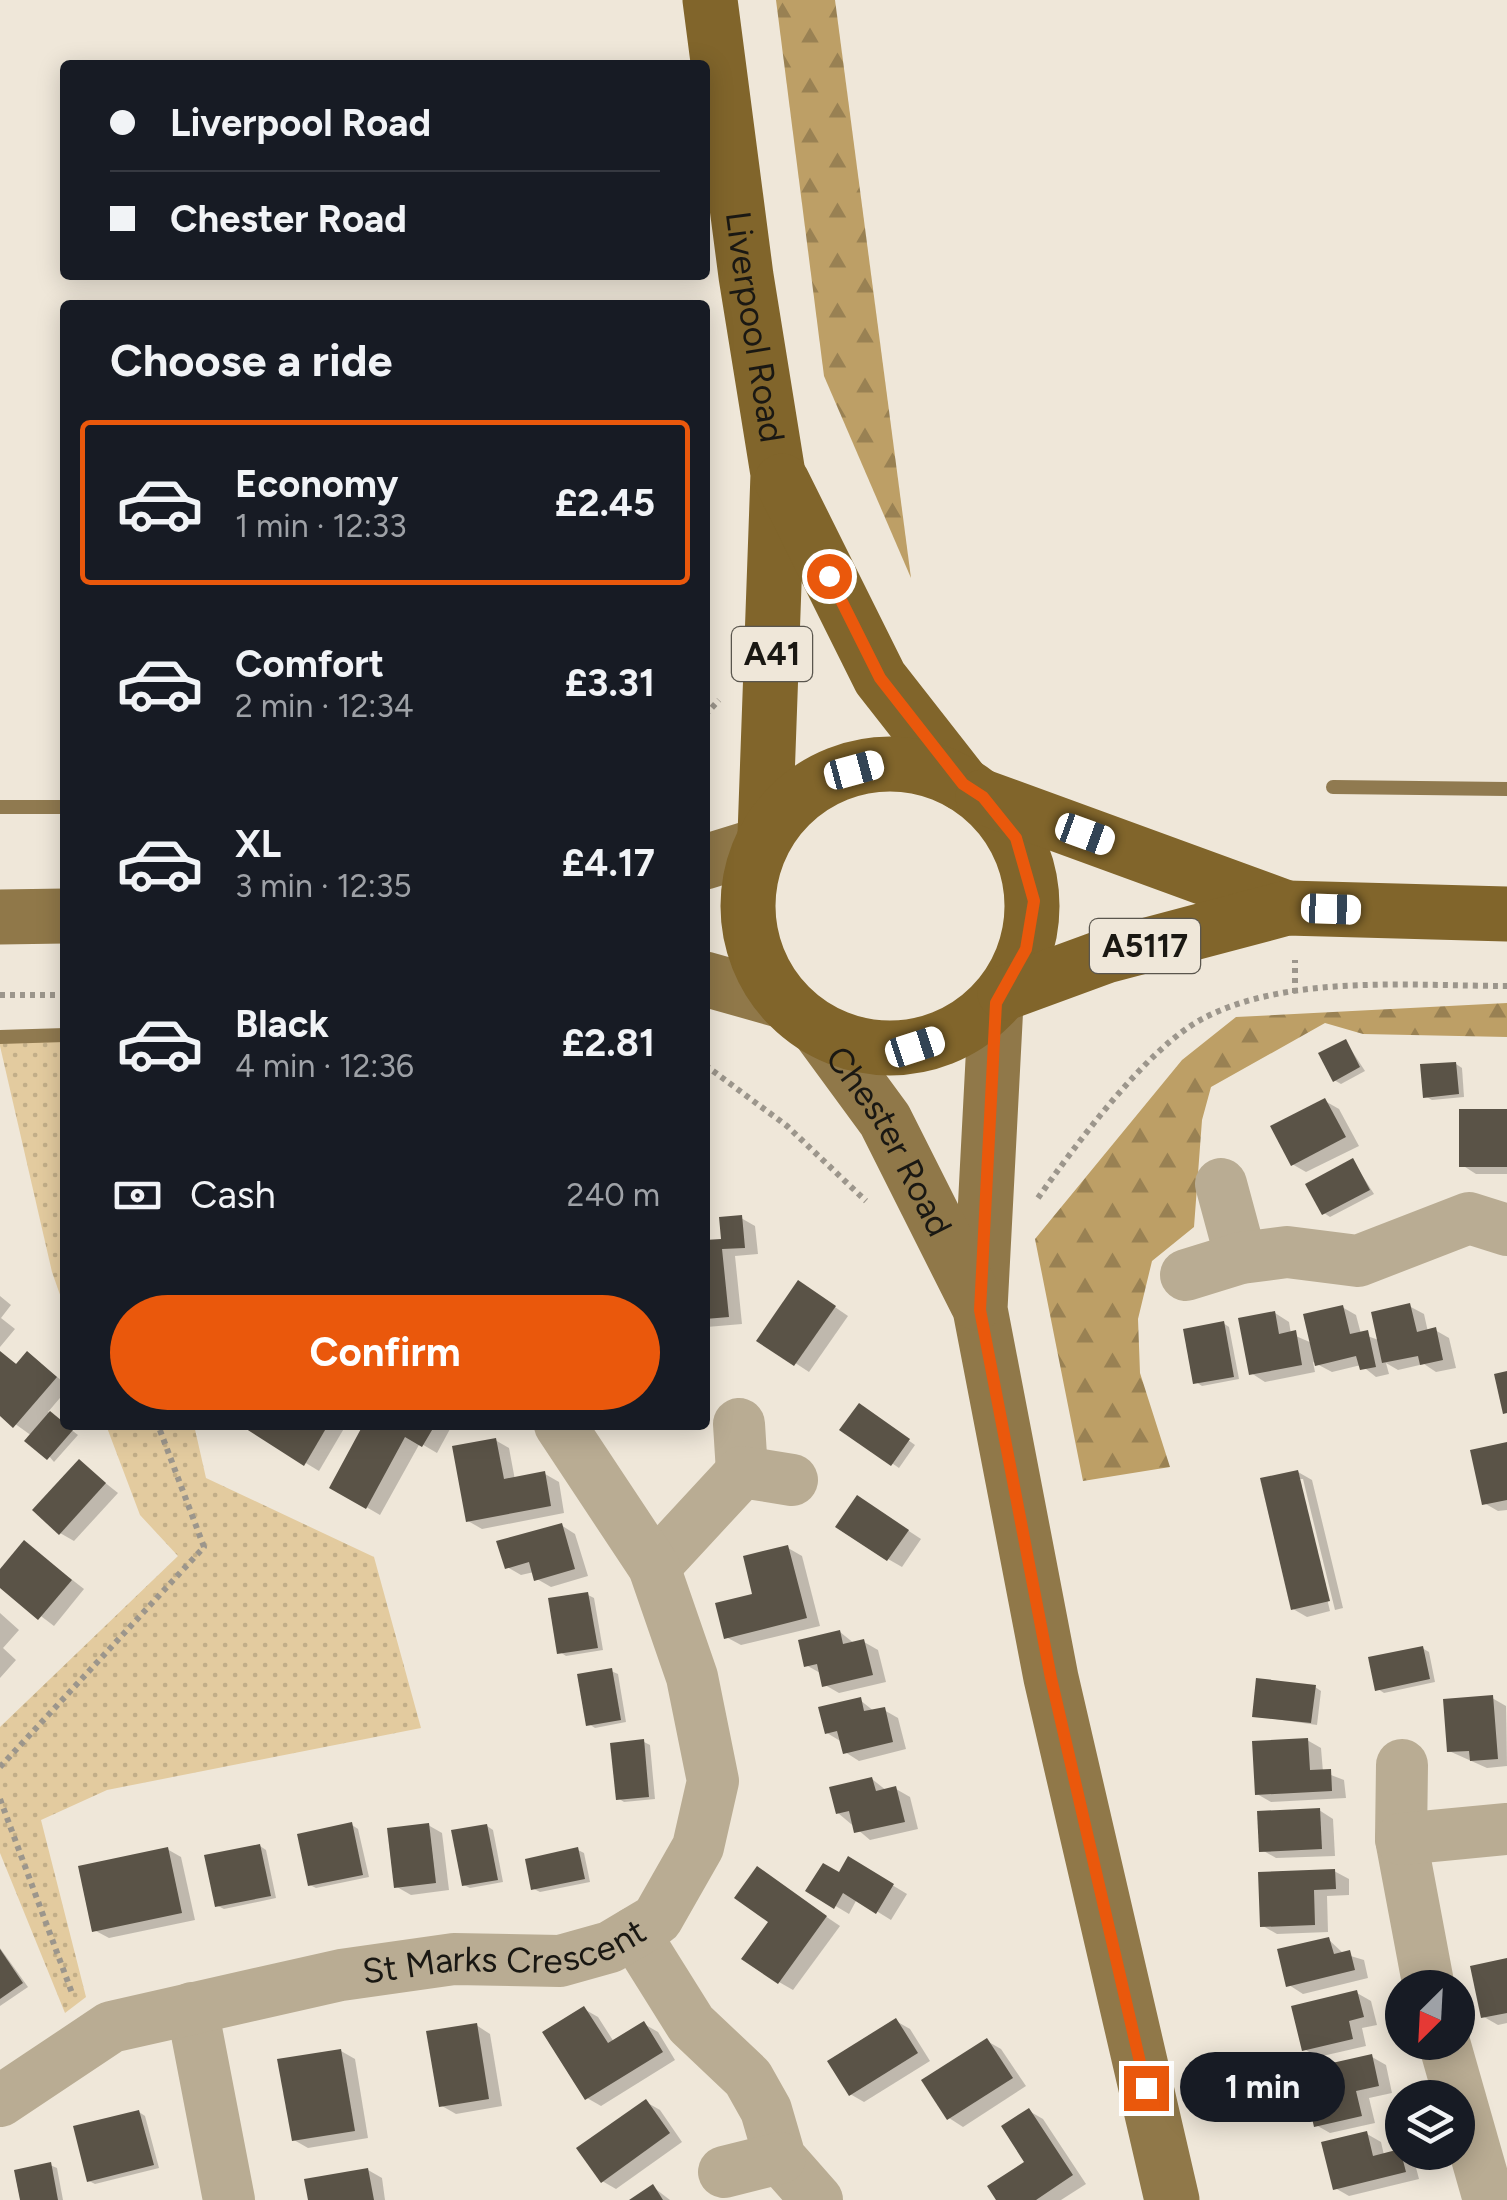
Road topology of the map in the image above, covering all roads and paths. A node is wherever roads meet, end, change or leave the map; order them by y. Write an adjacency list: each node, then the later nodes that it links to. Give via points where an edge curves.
1 (710, 0): 2 (highway, Liverpool Road / A41)
2 (778, 474): 3 (highway, Liverpool Road / A41, via 880,678); 4 (highway, Liverpool Road / A41)
3 (973, 790): 4 (highway, via 928,768 878,763 829,776 793,801); 6 (highway, A5117); 14 (highway, A41, via 1016,838 1034,901 1026,949)
4 (762, 840): 5 (main road); 15 (highway, A41, via 747,914 757,960)
5 (710, 860)
6 (1288, 908): 7 (highway, A5117); 14 (highway, A5117, via 1106,956)
7 (1507, 914)
8 (60, 916): 9 (main road)
9 (0, 917)
10 (710, 981): 15 (main road)
11 (1507, 986): 19 (path, via 1342,986 1249,1000 1201,1019 1135,1076 1023,1220)
12 (60, 995): 13 (path)
13 (0, 996)
14 (1000, 998): 15 (highway, A41, via 958,1032 915,1047 872,1048); 19 (main road, Chester Road / A41)
15 (801, 1015): 23 (main road, Chester Road / A41, via 886,1120)
16 (710, 1069): 18 (path, via 788,1126)
17 (1221, 1184): 21 (street)
18 (872, 1207)
19 (985, 1223): 23 (main road, Chester Road / A41)
20 (1507, 1230): 21 (street, via 1469,1218 1358,1261 1287,1252)
21 (1241, 1258): 22 (street)
22 (1186, 1275)
23 (980, 1310): 43 (main road, Chester Road / A41, via 1051,1678)
24 (160, 1430): 29 (path, via 204,1547)
25 (563, 1430): 27 (street, St Marks Crescent)
26 (758, 1459): 27 (street)
27 (654, 1567): 33 (street, St Marks Crescent, via 692,1677 712,1781 698,1846 657,1918)
28 (1402, 1766): 32 (street)
29 (0, 1767)
30 (0, 1799): 36 (path)
31 (1507, 1829): 32 (street)
32 (1400, 1839): 34 (street)
33 (634, 1932): 35 (street, St Marks Crescent, via 560,1961 454,1959 341,1975); 39 (street, via 692,2024 748,2078)
34 (1425, 1970)
35 (192, 2008): 36 (street, St Marks Crescent, via 111,2027); 41 (street)
36 (90, 2041): 38 (street, St Marks Crescent)
37 (1449, 2060): 44 (street)
38 (0, 2101)
39 (780, 2158): 40 (street); 42 (street)
40 (724, 2172)
41 (228, 2200)
42 (816, 2200)
43 (1172, 2200)
44 (1489, 2200)

